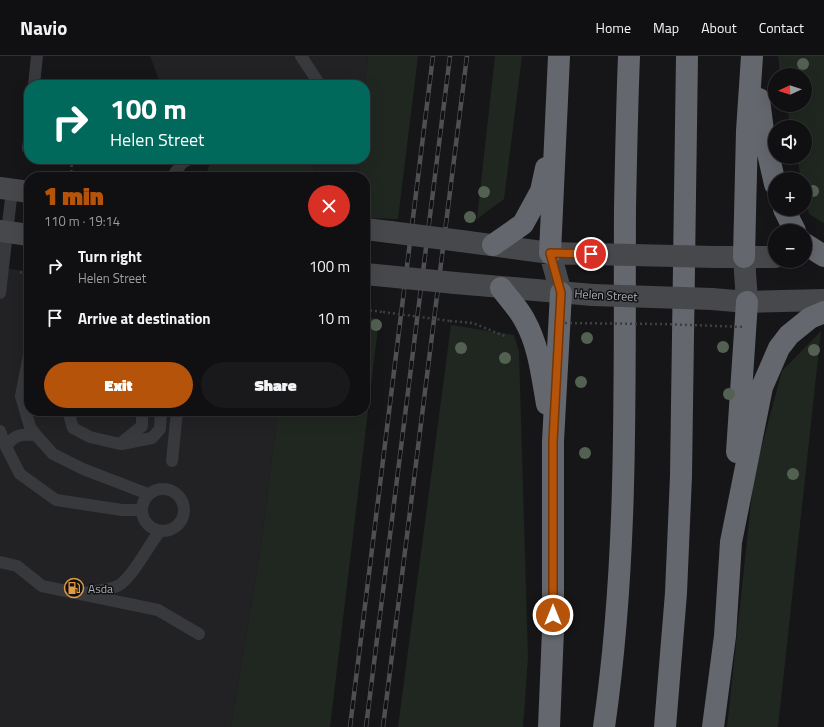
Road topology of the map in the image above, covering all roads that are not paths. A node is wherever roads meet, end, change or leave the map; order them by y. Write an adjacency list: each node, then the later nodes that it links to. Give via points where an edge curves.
1 (37, 56): 8 (lane)
2 (301, 56): 9 (lane)
3 (560, 56): 10 (highway)
4 (629, 56): 51 (highway, via 625,206 625,445 617,615)
5 (688, 56): 52 (highway, via 681,476 676,593)
6 (752, 56): 20 (highway, via 747,131)
7 (757, 56): 11 (highway, via 763,131)
8 (35, 80)
9 (317, 80)
10 (558, 110): 16 (highway, via 541,191 523,224); 18 (highway)
11 (772, 172)
12 (14, 190): 14 (lane)
13 (370, 230): 16 (street, bridge)
14 (4, 232): 15 (street); 25 (lane)
15 (24, 234)
16 (493, 245): 18 (street)
17 (812, 248): 19 (highway)
18 (550, 253): 20 (street, bridge); 26 (street)
19 (824, 256): 22 (street)
20 (744, 257): 21 (street); 28 (street)
21 (768, 257)
22 (812, 257)
23 (375, 275): 24 (street, Helen Street, bridge)
24 (501, 288): 26 (street, Helen Street); 39 (highway, via 524,319 539,358)
25 (0, 293)
26 (561, 293): 28 (street, Helen Street, bridge); 39 (highway)
27 (824, 300): 28 (street, Helen Street)
28 (747, 302): 46 (highway)
29 (824, 312): 46 (highway, via 810,318 789,335 778,348 769,367 762,386)
30 (24, 384): 31 (lane)
31 (24, 404)
32 (27, 416): 38 (lane, via 30,427)
33 (70, 416): 40 (lane, via 74,428 90,438)
34 (142, 416): 40 (lane, via 142,426)
35 (161, 416): 40 (lane, via 160,429 152,438)
36 (177, 416): 42 (lane)
37 (0, 431): 41 (lane)
38 (36, 435): 41 (lane, via 18,435 10,440); 43 (lane, via 53,454 83,470)
39 (553, 441): 50 (highway, via 553,630)
40 (120, 444)
41 (6, 447): 44 (lane, via 20,474 56,500 122,510)
42 (172, 462)
43 (148, 494): 44 (lane); 45 (lane, via 161,488 168,489 175,492 184,508 178,525)
44 (141, 510): 45 (lane, via 146,524)
45 (160, 531): 48 (lane, via 150,542 134,569 117,587)
46 (731, 542): 53 (highway, via 724,636)
47 (0, 562): 48 (lane, via 17,566 42,586)
48 (79, 594): 49 (lane, via 158,610)
49 (199, 634)
50 (549, 727)
51 (604, 727)
52 (665, 727)
53 (713, 727)

